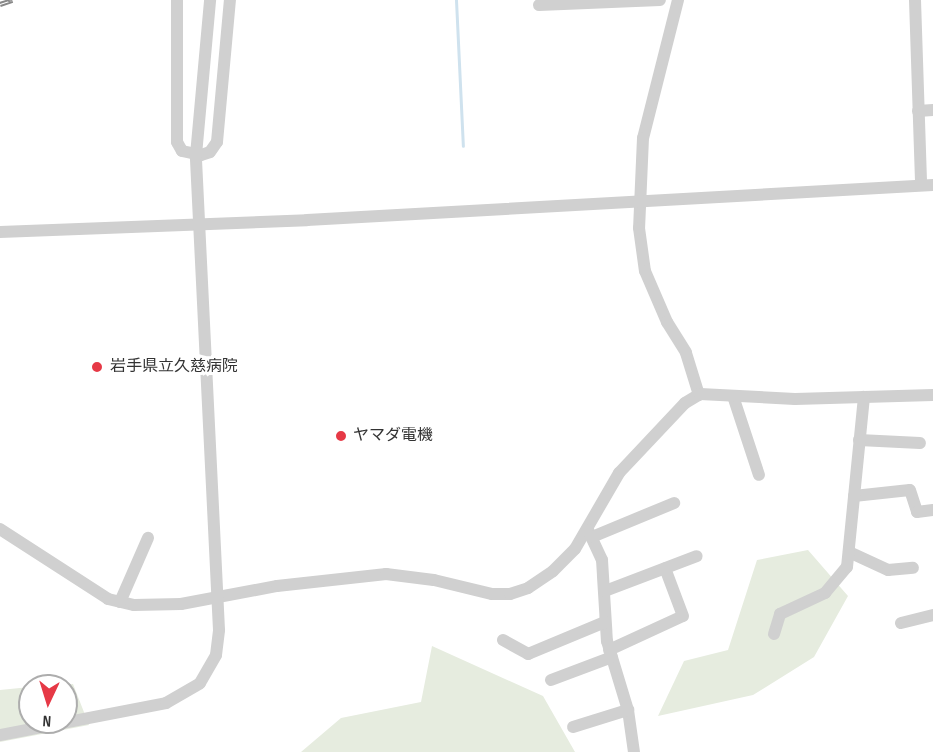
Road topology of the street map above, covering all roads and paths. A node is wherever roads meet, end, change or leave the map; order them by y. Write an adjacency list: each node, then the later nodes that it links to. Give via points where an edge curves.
1 (177, 0): 10 (street, via 177,142 182,151)
2 (210, 0): 10 (street)
3 (230, 0): 10 (street, via 217,142 210,152)
4 (660, 0): 7 (street)
5 (678, 0): 12 (street, via 643,138)
6 (915, 0): 9 (street)
7 (539, 5)
8 (933, 110): 9 (street)
9 (918, 111): 11 (street)
10 (196, 153): 13 (street)
11 (927, 185): 12 (street)
12 (641, 200): 13 (street); 15 (street, via 639,228 645,271 667,322 686,353)
13 (199, 225): 14 (street); 33 (street)
14 (0, 232)
15 (699, 395): 17 (street); 26 (street, via 685,403 619,473)
16 (933, 395): 18 (street)
17 (733, 396): 18 (street); 21 (street)
18 (864, 397): 19 (street)
19 (860, 440): 20 (street); 22 (street)
20 (920, 442)
21 (759, 475)
22 (854, 496): 24 (street, via 910,490 917,512); 28 (street)
23 (674, 502): 26 (street)
24 (933, 510)
25 (0, 529): 34 (street, via 80,583)
26 (590, 534): 32 (street, via 602,560); 33 (street, via 553,571 528,588 510,594 386,574)
27 (148, 538): 34 (street)
28 (849, 552): 31 (street, via 888,570); 38 (street, via 847,567 825,593 780,614)
29 (697, 556): 30 (street)
30 (665, 568): 32 (street); 40 (street, via 683,616)
31 (913, 568)
32 (605, 591): 36 (street)
33 (217, 597): 34 (street, via 162,606); 44 (street, via 216,655 210,671 182,696)
34 (120, 602)
35 (933, 615): 37 (street)
36 (605, 622): 39 (street, via 528,654); 40 (street)
37 (901, 623)
38 (774, 634)
39 (503, 640)
40 (611, 654): 41 (street); 42 (street)
41 (550, 680)
42 (628, 710): 43 (street); 45 (street)
43 (573, 727)
44 (0, 735)
45 (633, 752)

